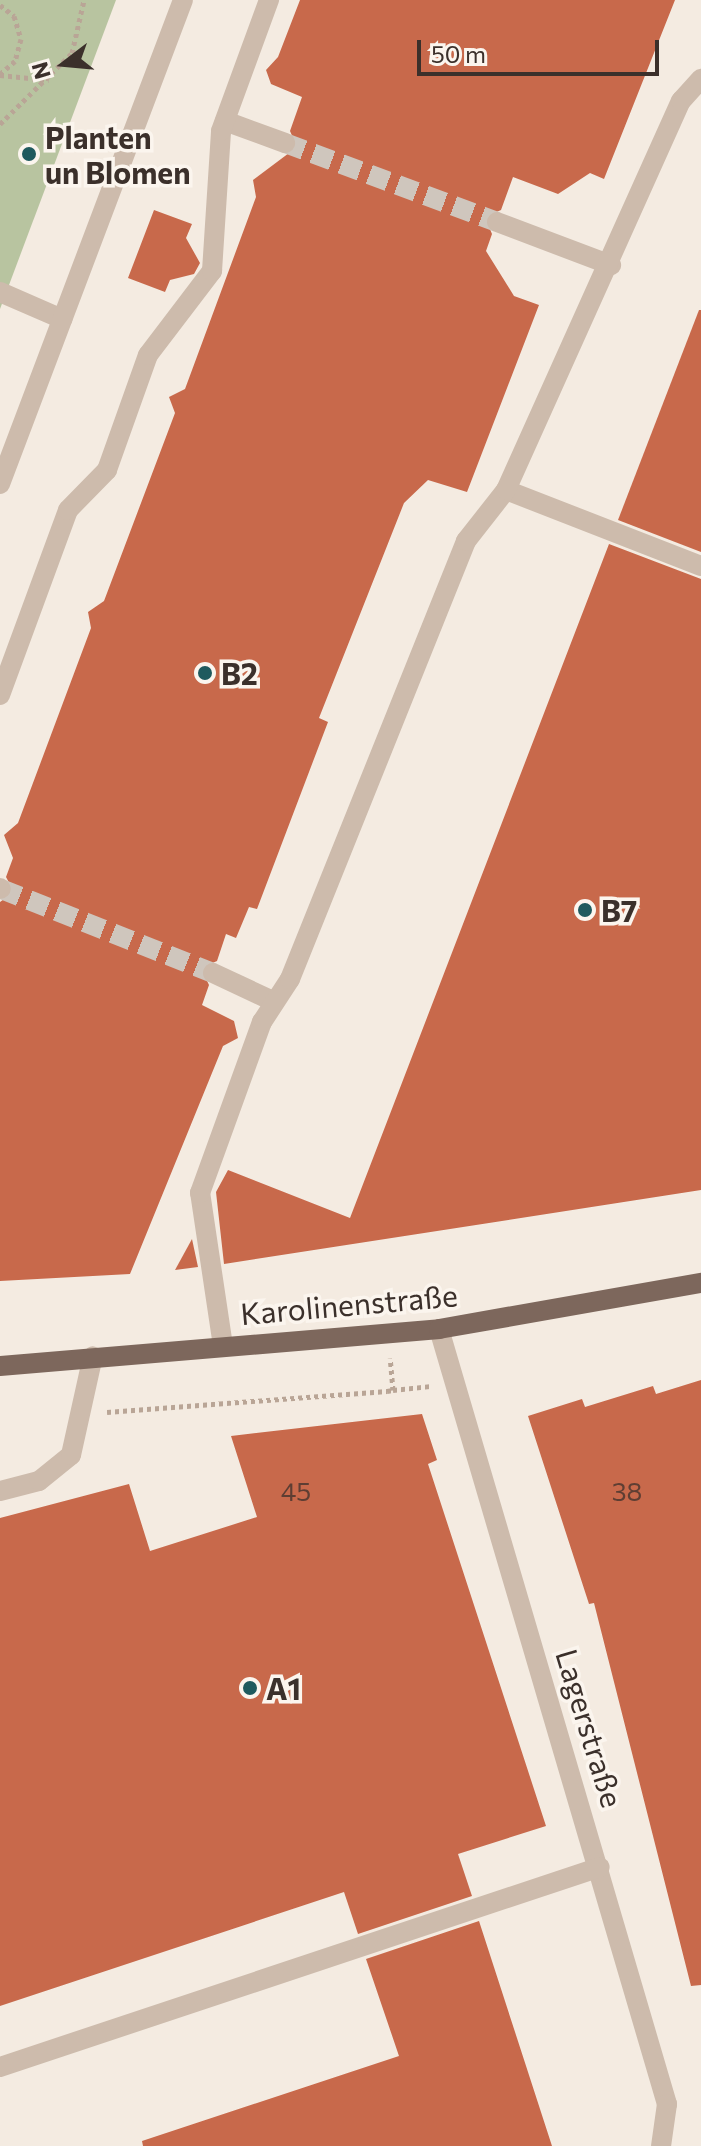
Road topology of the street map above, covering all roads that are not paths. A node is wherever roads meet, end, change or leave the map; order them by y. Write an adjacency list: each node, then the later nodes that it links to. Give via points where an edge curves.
1 (183, 0): 9 (street)
2 (269, 0): 4 (street)
3 (701, 79): 7 (street, via 681,101)
4 (225, 121): 5 (street); 13 (street, via 212,271 148,355 107,470 68,510)
5 (285, 143)
6 (497, 222): 7 (street)
7 (611, 265): 11 (street)
8 (0, 292): 9 (street)
9 (62, 319): 10 (street)
10 (0, 484)
11 (506, 490): 12 (street); 15 (street, via 466,541 290,979)
12 (701, 566)
13 (0, 695)
14 (213, 973): 15 (street)
15 (275, 1002): 18 (street, via 262,1022 200,1193)
16 (701, 1283): 17 (main road, Karolinenstraße)
17 (439, 1329): 18 (main road, Karolinenstraße); 22 (street, Lagerstraße)
18 (223, 1346): 19 (main road, Karolinenstraße)
19 (93, 1356): 20 (main road, Karolinenstraße); 21 (street, via 71,1455 39,1481)
20 (0, 1366)
21 (0, 1491)
22 (600, 1867): 23 (street); 24 (street, Lagerstraße, via 667,2104)
23 (0, 2067)
24 (661, 2146)

